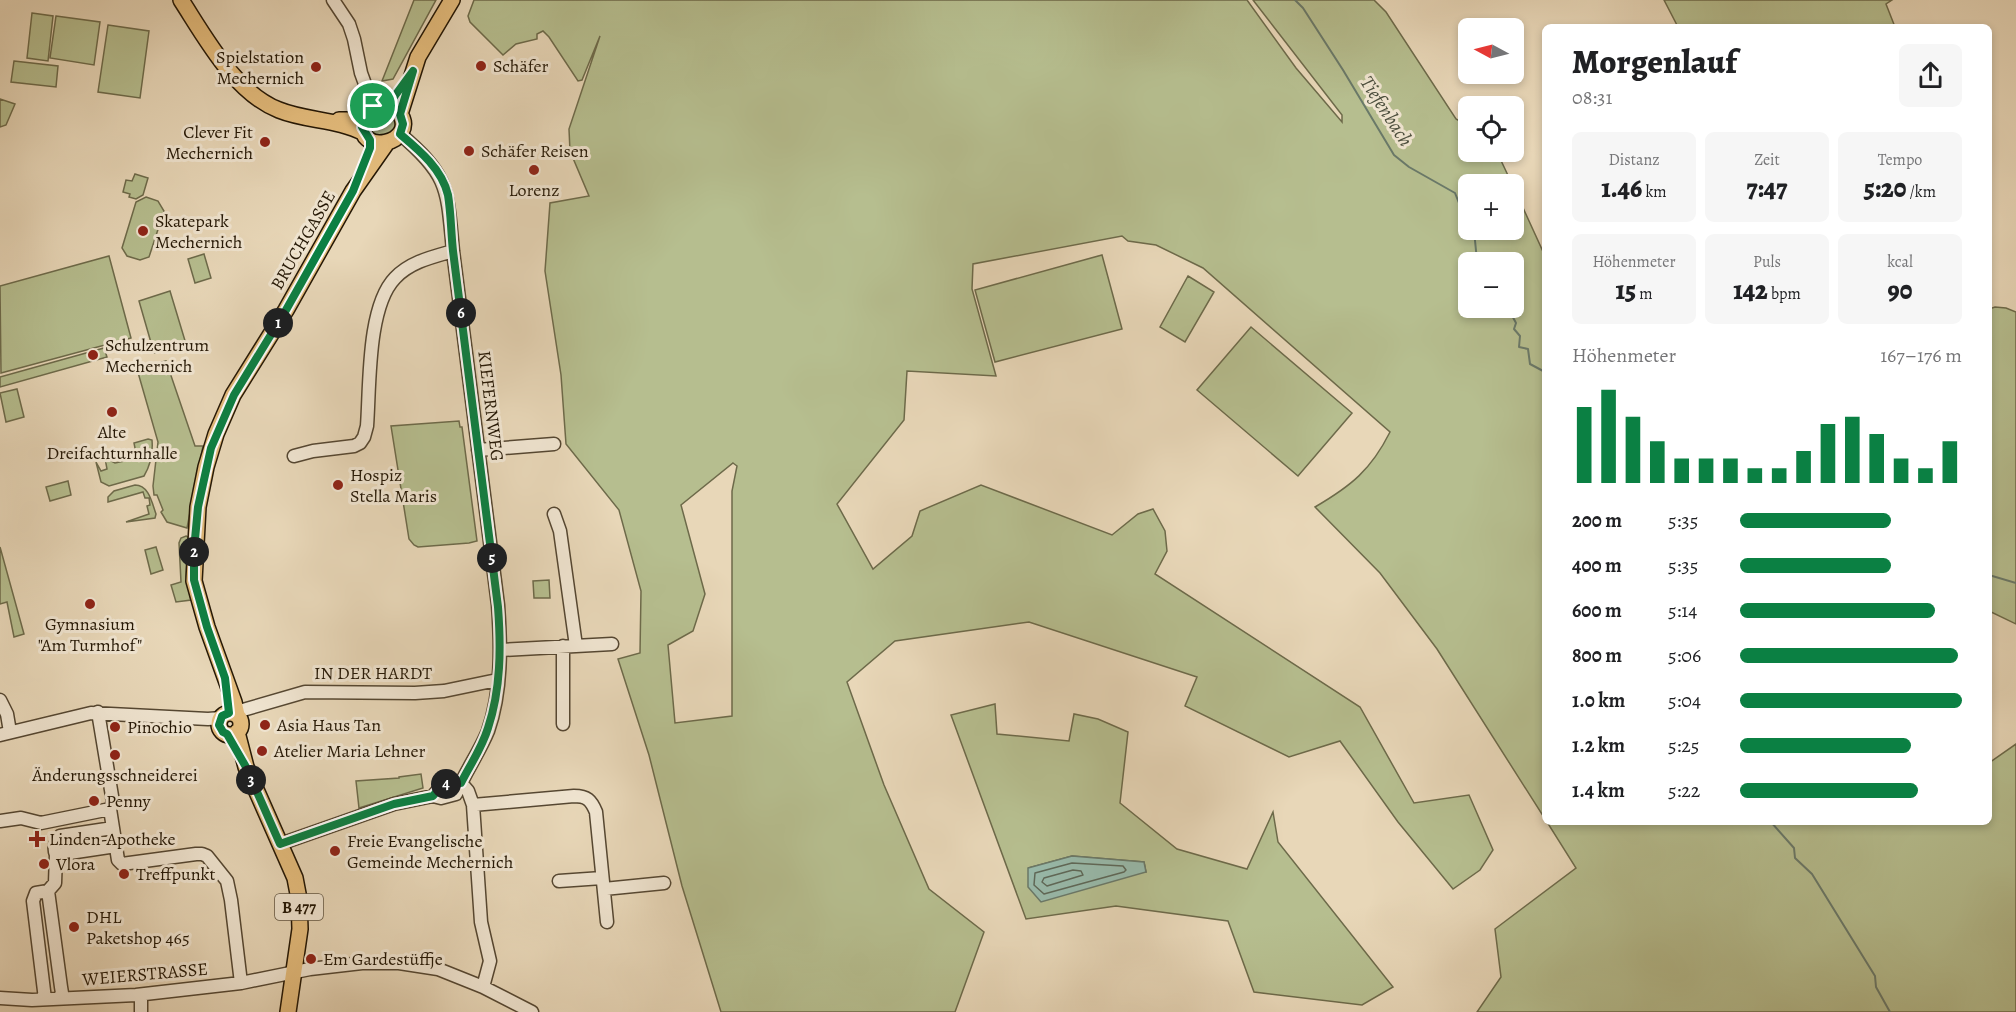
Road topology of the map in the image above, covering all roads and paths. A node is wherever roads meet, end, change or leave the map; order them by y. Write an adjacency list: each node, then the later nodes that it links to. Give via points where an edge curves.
1 (181, 0): 7 (main road, via 217,54 256,98 277,110)
2 (333, 0): 5 (street, via 349,24)
3 (452, 0): 4 (main road)
4 (413, 71): 5 (main road, via 397,94); 6 (main road)
5 (374, 108): 6 (main road, via 396,109); 7 (main road, via 350,120); 9 (main road, B 477, via 362,127)
6 (400, 114): 8 (main road)
7 (324, 121): 9 (main road, via 350,127)
8 (400, 134): 10 (main road, B 477); 12 (street, KIEFERNWEG, via 434,167 443,182 448,195)
9 (367, 137): 10 (main road); 11 (main road, BRUCHGASSE / B 477, via 369,152)
10 (386, 144): 11 (main road, BRUCHGASSE / B 477)
11 (353, 191): 24 (main road, BRUCHGASSE / B 477, via 234,395 206,467 198,507 194,580 234,702)
12 (453, 251): 14 (street, KIEFERNWEG); 15 (street, via 409,267 382,296 375,319 364,437 354,446)
13 (554, 444): 14 (street)
14 (478, 450): 20 (street, KIEFERNWEG)
15 (294, 456)
16 (554, 514): 19 (street, via 560,531)
17 (612, 644): 19 (street)
18 (563, 646): 19 (street); 20 (street); 25 (street)
19 (576, 646)
20 (501, 650): 21 (street, KIEFERNWEG)
21 (498, 680): 24 (street, IN DER HARDT, via 415,693 305,692); 27 (street, via 488,730)
22 (0, 700): 26 (street, via 7,714)
23 (98, 712): 24 (street, IN DER HARDT, via 208,719); 26 (street, IN DER HARDT); 29 (street, via 113,802)
24 (231, 715): 32 (main road, B 477, via 241,722 232,733)
25 (563, 724)
26 (5, 734)
27 (461, 783): 28 (street); 32 (street, via 456,794 394,804)
28 (473, 805): 37 (street, via 587,798 596,812); 42 (street, via 479,905 490,961)
29 (110, 809): 30 (street, via 41,823 21,818); 31 (street)
30 (0, 821)
31 (113, 828): 33 (street); 34 (street, via 60,836 54,845)
32 (280, 844): 40 (main road, B 477, via 299,898 300,929)
33 (116, 846): 34 (street); 41 (street, via 122,864 196,854 207,856 227,881)
34 (56, 855): 38 (street, via 55,883)
35 (559, 881): 37 (street)
36 (664, 882): 37 (street)
37 (603, 883): 39 (street)
38 (48, 891): 45 (street, via 62,993); 46 (street, via 36,893 33,901)
39 (608, 922)
40 (293, 974): 41 (street, WEIERSTRASSE); 42 (street, WEIERSTRASSE, via 362,963 399,963 438,969); 49 (main road, B 477)
41 (241, 983): 43 (street, WEIERSTRASSE)
42 (483, 987): 47 (street, WEIERSTRASSE)
43 (141, 995): 45 (street, WEIERSTRASSE); 48 (street)
44 (0, 998): 46 (street, WEIERSTRASSE)
45 (59, 998): 46 (street, WEIERSTRASSE)
46 (45, 999)
47 (509, 1007): 50 (street, WEIERSTRASSE)
48 (141, 1012)
49 (288, 1012)
50 (532, 1012)

